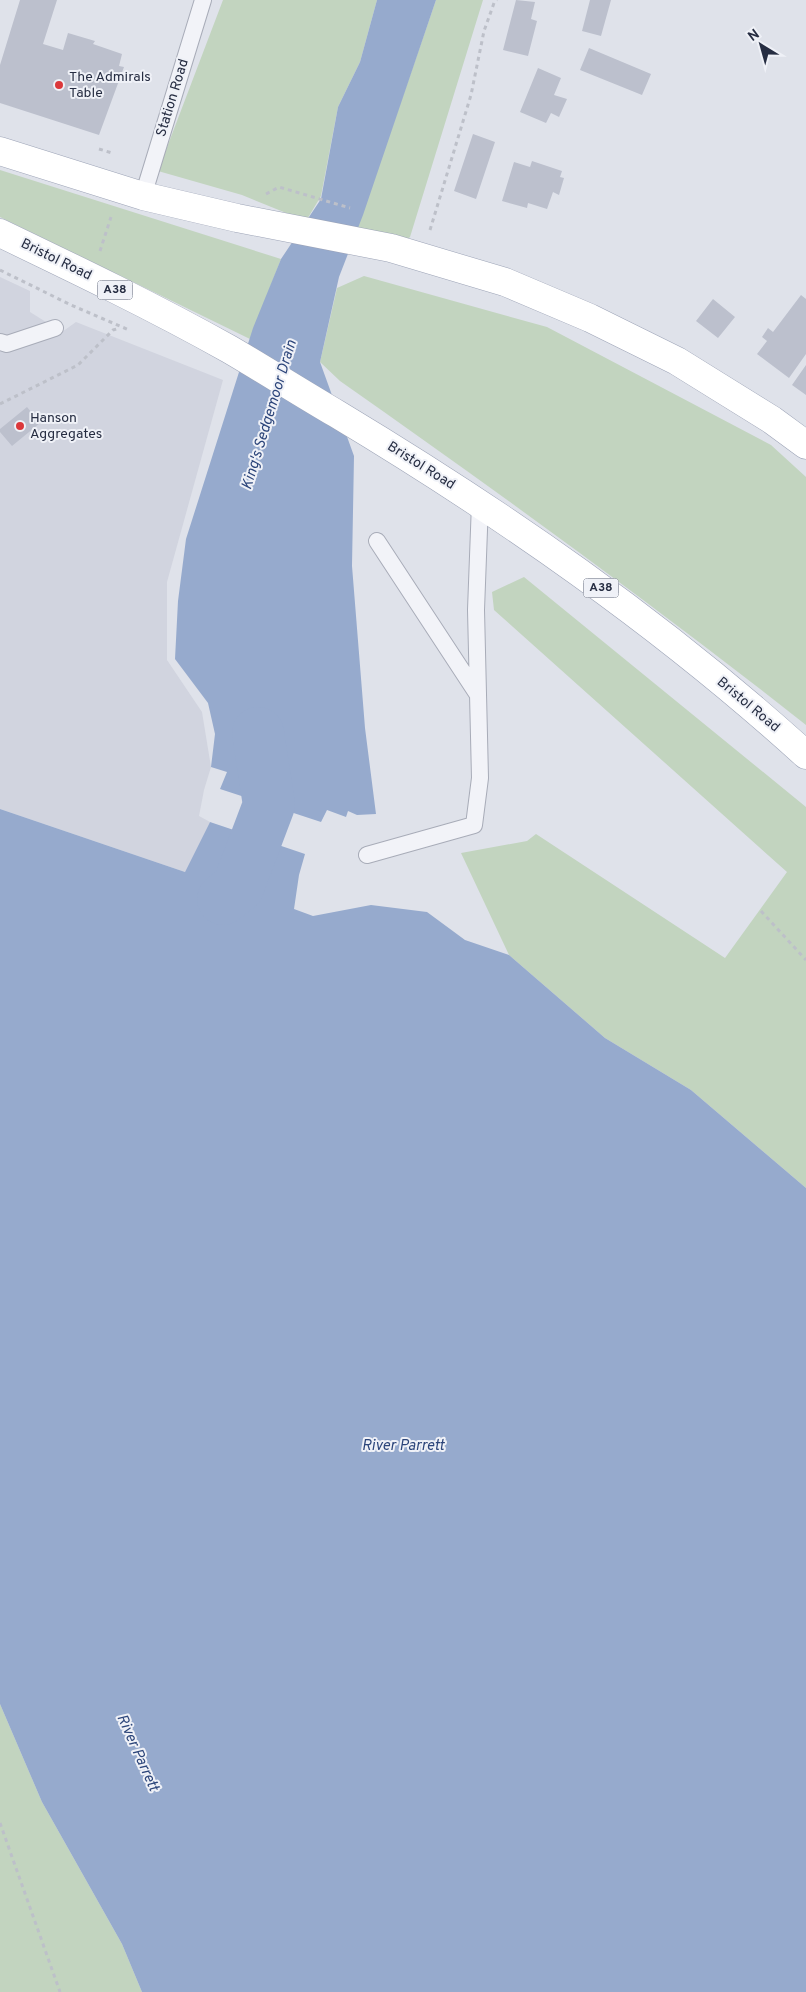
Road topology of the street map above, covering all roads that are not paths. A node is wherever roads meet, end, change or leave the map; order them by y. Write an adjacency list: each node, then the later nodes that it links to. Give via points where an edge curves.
1 (203, 0): 3 (lane, Station Road)
2 (0, 151): 3 (main road)
3 (143, 196): 7 (main road, via 401,251 505,282 590,318 677,361)
4 (0, 233): 8 (main road, Bristol Road / A38, via 229,349)
5 (55, 328): 6 (lane, via 7,344)
6 (0, 342)
7 (806, 445)
8 (480, 503): 10 (lane, via 476,610); 11 (main road, Bristol Road / A38, via 645,620)
9 (377, 541): 10 (lane)
10 (478, 695): 12 (lane, via 480,778 474,825)
11 (806, 755)
12 (366, 855)

